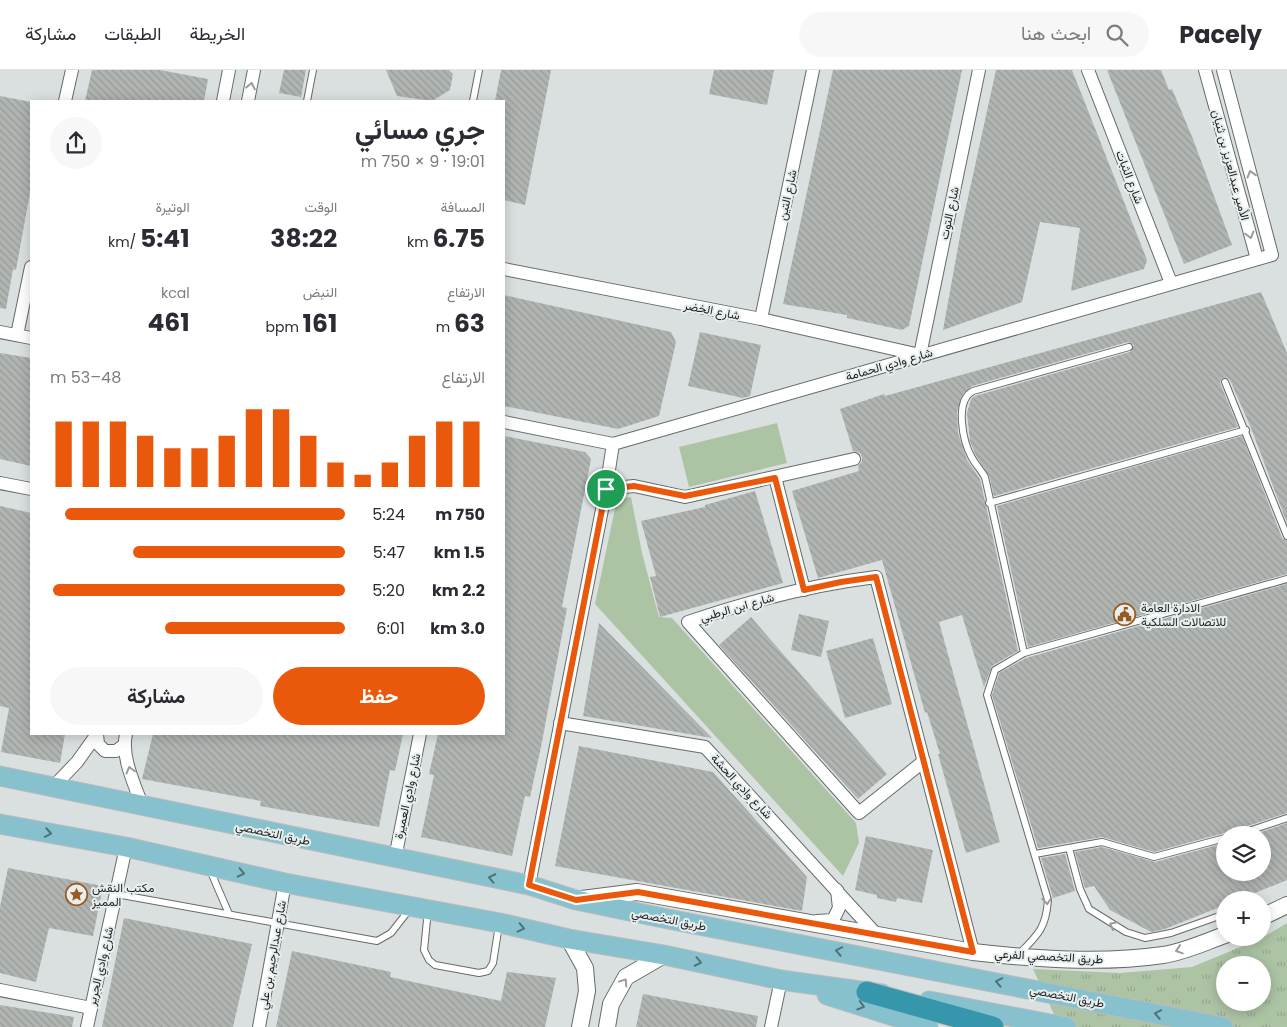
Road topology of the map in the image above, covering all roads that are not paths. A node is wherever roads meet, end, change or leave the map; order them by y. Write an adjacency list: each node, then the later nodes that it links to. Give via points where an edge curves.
1 (72, 70): 11 (street)
2 (229, 70): 12 (street)
3 (254, 70): 13 (street, one-way to 3)
4 (313, 70): 14 (lane)
5 (480, 70): 15 (lane)
6 (813, 70): 21 (street, شارع التين)
7 (979, 70): 26 (street, شارع التوت)
8 (1088, 70): 20 (street, شارع الثبات)
9 (1205, 70): 17 (street, الأمير عبدالعزيز بن ثنيان, one-way to 17)
10 (1223, 70): 16 (street, الأمير عبدالعزيز بن ثنيان, one-way to 10)
11 (65, 100)
12 (223, 100)
13 (248, 100)
14 (307, 100)
15 (473, 100)
16 (1272, 255): 17 (street, شارع وادي الحمامة)
17 (1257, 259): 20 (street, شارع وادي الحمامة)
18 (505, 269): 21 (street, شارع الخضر)
19 (30, 272): 23 (street)
20 (1172, 283): 26 (street, شارع وادي الحمامة)
21 (761, 319): 26 (street, شارع الخضر)
22 (0, 332): 23 (street)
23 (17, 335): 24 (street)
24 (30, 338)
25 (1129, 347): 36 (lane, via 967,394 962,403 961,419 972,458 985,477)
26 (920, 355): 30 (street, شارع وادي الحمامة)
27 (1225, 382): 29 (lane)
28 (505, 422): 30 (street, شارع وادي الحمامة)
29 (1246, 430): 36 (lane); 37 (lane)
30 (613, 444): 35 (street)
31 (854, 459): 32 (street)
32 (775, 478): 35 (street, via 685,496 634,486); 39 (street)
33 (0, 483): 34 (street)
34 (30, 489)
35 (606, 489): 41 (street)
36 (989, 503): 40 (lane)
37 (1287, 536)
38 (1287, 579): 40 (lane)
39 (804, 590): 46 (street, شارع ابن الرطبي, via 876,577); 46 (street, شارع ابن الرطبي, via 745,602 688,622 858,813)
40 (1024, 653): 56 (lane, via 994,670 987,695)
41 (560, 723): 60 (street); 61 (street, شارع وادي الحشة, via 705,747)
42 (96, 735): 48 (street)
43 (97, 735): 45 (street, via 98,744 104,751 116,751)
44 (420, 735): 57 (street, شارع وادي العميرة)
45 (125, 739): 49 (street, one-way to 45, via 131,775)
46 (924, 761): 76 (street, شارع ابن الرطبي)
47 (0, 776): 48 (main road, طريق التخصصي)
48 (55, 786): 49 (main road, طريق التخصصي)
49 (142, 805): 57 (main road, طريق التخصصي)
50 (1287, 818): 52 (lane)
51 (0, 824): 54 (main road, one-way to 54)
52 (1263, 826)
53 (1216, 840): 55 (lane, via 1154,857 1102,842)
54 (126, 847): 58 (main road); 62 (street, شارع وادي الجرير)
55 (1069, 848): 56 (lane); 69 (lane, one-way to 55, via 1171,933 1144,938 1126,932 1089,909)
56 (1035, 854): 78 (lane, one-way to 78, via 1048,900 1047,918 1042,931)
57 (394, 858): 60 (main road, طريق التخصصي, one-way to 57)
58 (208, 865): 59 (main road, one-way to 59); 68 (lane)
59 (284, 883): 66 (main road); 72 (street, شارع عبدالرحيم بن علي)
60 (529, 885): 63 (main road, طريق التخصصي)
61 (838, 890): 70 (street, via 839,908 833,920); 73 (street, شارع وادي الحشة)
62 (116, 894): 68 (lane); 82 (street, شارع وادي الجرير)
63 (576, 900): 70 (main road, طريق التخصصي الفرعي, via 638,892); 91 (main road, طريق التخصصي, one-way to 63)
64 (1287, 904): 65 (lane); 67 (main road)
65 (1271, 907)
66 (420, 908): 71 (main road); 71 (lane, via 424,950 436,965 479,973 488,971 493,963); 72 (lane, via 377,942)
67 (1271, 912)
68 (229, 914): 72 (lane)
69 (1216, 917)
70 (810, 922): 73 (main road, طريق التخصصي الفرعي)
71 (500, 923): 75 (main road, one-way to 75)
72 (277, 924): 84 (street, شارع عبدالرحيم بن علي)
73 (877, 935): 76 (main road, طريق التخصصي الفرعي)
74 (1216, 938): 78 (main road, طريق التخصصي الفرعي, one-way to 78, via 1165,955 1108,959)
75 (569, 939): 77 (main road); 85 (main road, via 584,968 587,991)
76 (973, 952): 78 (main road, طريق التخصصي الفرعي)
77 (664, 955): 79 (main road, one-way to 79); 86 (main road, one-way to 77, via 611,1004 626,977)
78 (1017, 957)
79 (781, 980): 81 (main road); 87 (street); 88 (main road, one-way to 88)
80 (0, 990): 82 (street)
81 (867, 992): 89 (highway); 90 (main road, via 939,1002)
82 (91, 1008): 83 (street, شارع وادي الجرير)
83 (87, 1027)
84 (259, 1027)
85 (580, 1027)
86 (607, 1027)
87 (770, 1027)
88 (928, 1027)
89 (993, 1027)
90 (1066, 1027)
91 (1223, 1027)

